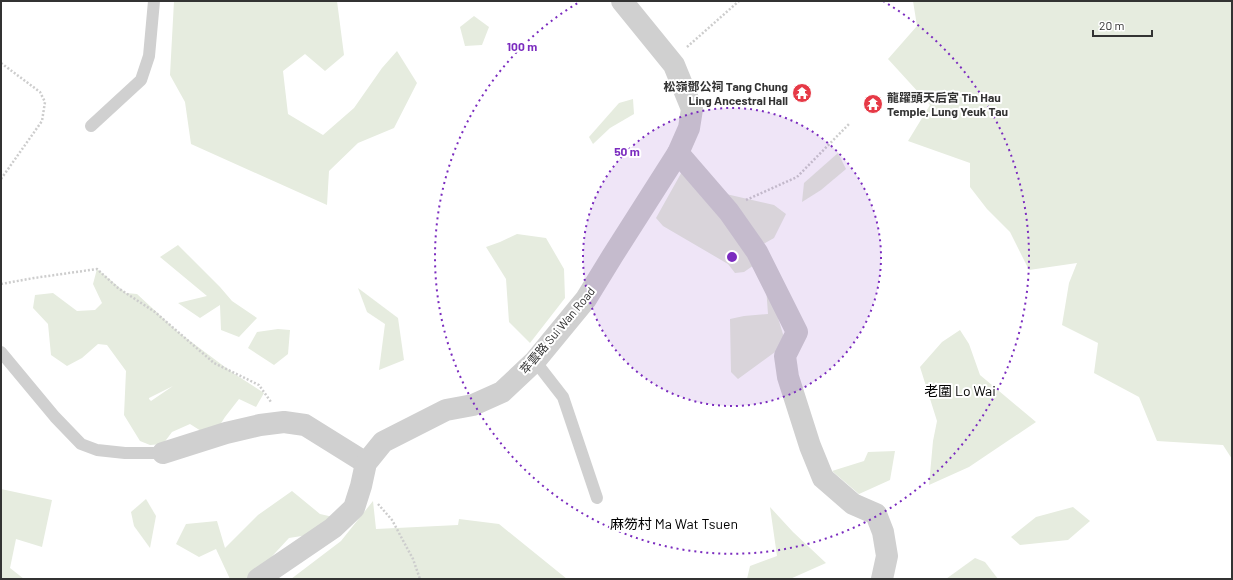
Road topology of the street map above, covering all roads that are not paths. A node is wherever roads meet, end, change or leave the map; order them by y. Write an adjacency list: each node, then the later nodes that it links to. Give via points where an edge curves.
1 (154, 1): 3 (lane, via 149,56 141,80)
2 (622, 1): 4 (street, 萃雲路 Sui Wan Road, via 674,65 692,109 689,128)
3 (91, 126)
4 (678, 153): 6 (street, 萃雲路 Sui Wan Road, via 586,299); 11 (street, via 729,212 757,252 797,332 785,356 788,377 810,446 823,478 853,504 876,514 883,532 887,556)
5 (1, 352): 7 (lane, via 81,444 97,450)
6 (535, 361): 8 (street, 萃雲路 Sui Wan Road, via 502,392 473,405 446,410 383,442); 9 (lane, via 563,397)
7 (163, 453): 8 (street, via 226,433 284,422 305,425)
8 (366, 463): 10 (street, 萃雲路 Sui Wan Road, via 354,508 333,528)
9 (597, 498)
10 (258, 579)
11 (882, 579)

